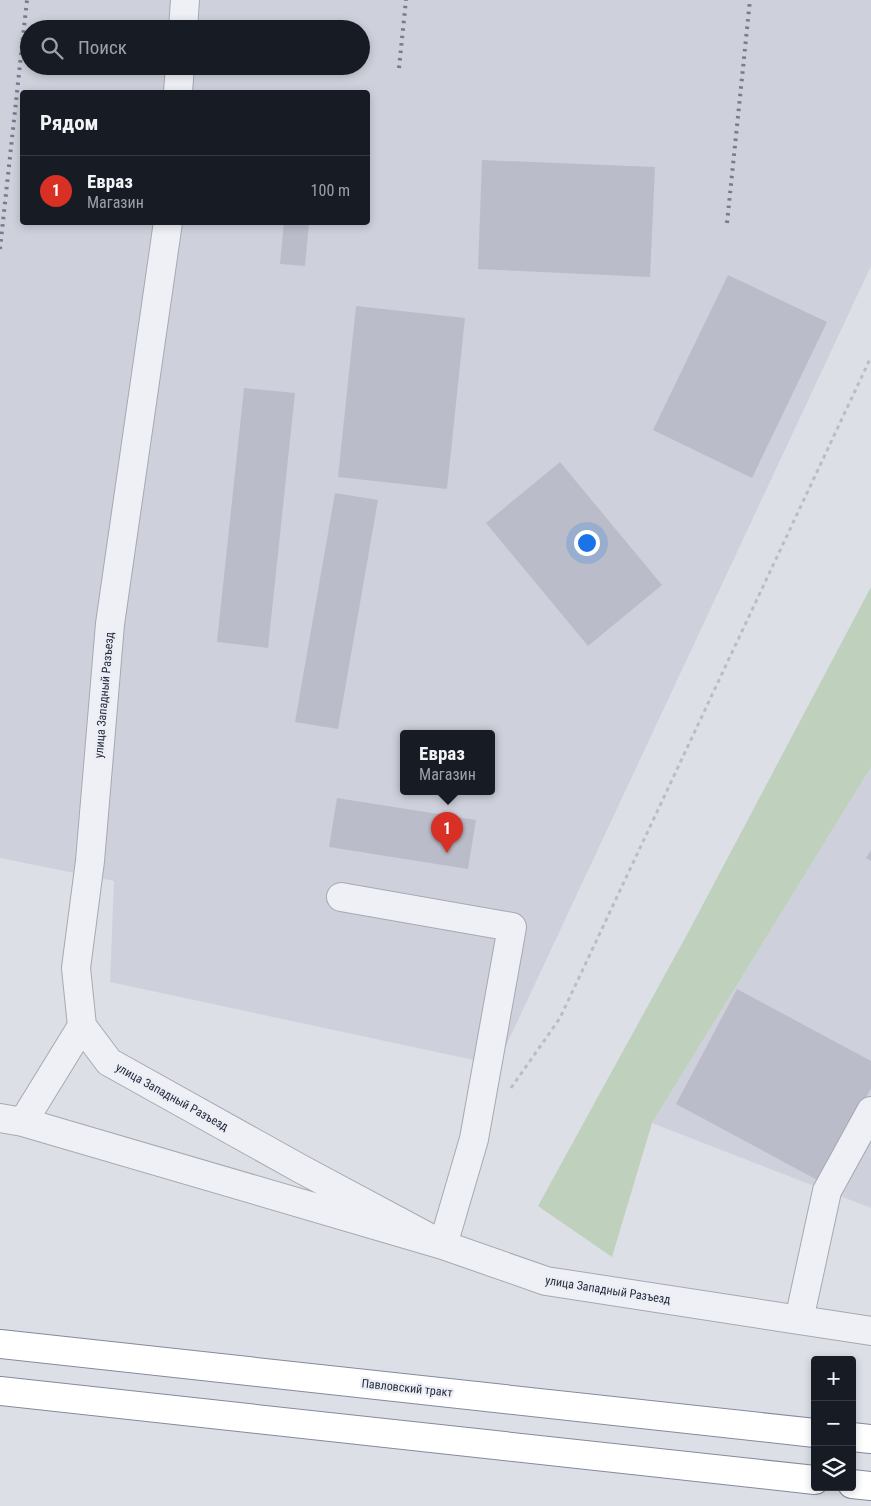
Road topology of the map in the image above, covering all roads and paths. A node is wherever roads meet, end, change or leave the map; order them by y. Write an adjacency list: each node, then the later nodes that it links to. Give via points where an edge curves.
1 (185, 0): 2 (street)
2 (184, 20)
3 (179, 75): 4 (street)
4 (178, 90)
5 (168, 225): 8 (street, улица Западный Разъезд, via 110,624 90,862 76,968)
6 (871, 356): 9 (path, via 560,1018)
7 (341, 897): 12 (street, via 512,927 474,1139)
8 (82, 1026): 11 (street); 12 (street, улица Западный Разъезд, via 109,1062)
9 (508, 1091)
10 (871, 1112): 13 (street, via 827,1191)
11 (11, 1120): 12 (street)
12 (443, 1245): 13 (street, улица Западный Разъезд, via 546,1281)
13 (799, 1320): 14 (street, улица Западный Разъезд)
14 (871, 1331)
15 (0, 1344): 17 (highway, Павловский тракт)
16 (0, 1391): 20 (highway)
17 (811, 1433)
18 (856, 1437): 19 (highway)
19 (871, 1439)
20 (811, 1480)
21 (856, 1484): 22 (highway)
22 (871, 1486)

